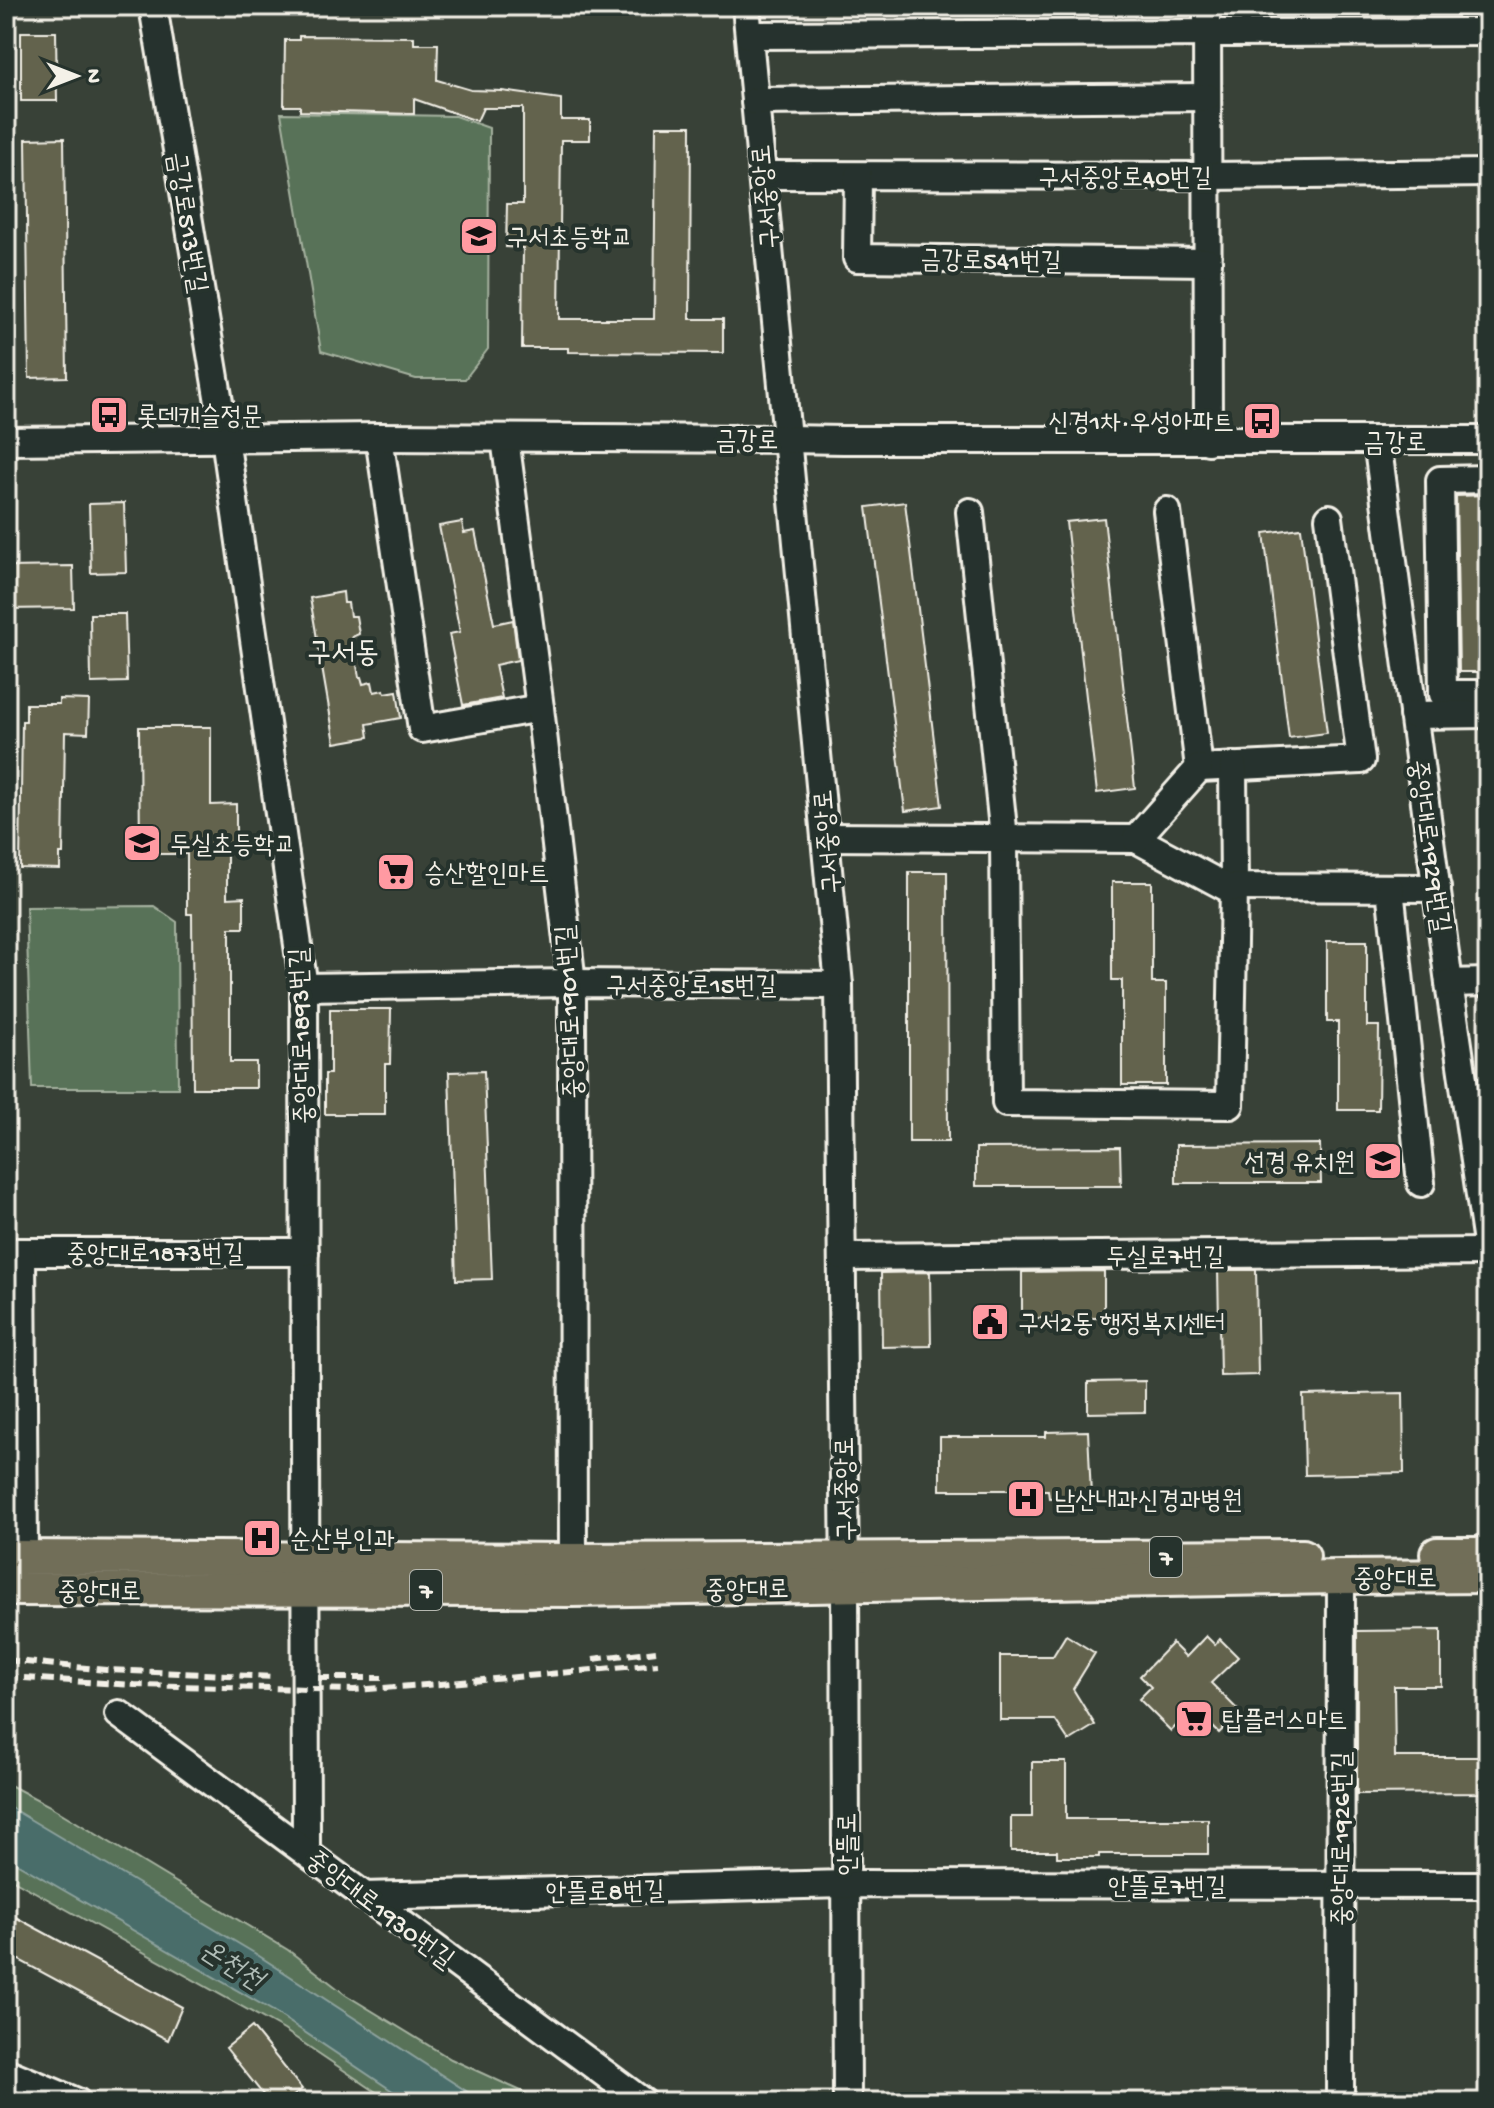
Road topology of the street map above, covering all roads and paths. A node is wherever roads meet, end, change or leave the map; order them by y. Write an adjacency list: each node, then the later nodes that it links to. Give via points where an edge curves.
1 (153, 6): 15 (street, 금강로513번길)
2 (746, 6): 6 (street, 구서중앙로)
3 (1207, 6): 5 (street)
4 (1488, 32): 5 (street)
5 (1207, 34): 6 (street); 7 (street)
6 (749, 35): 8 (street, 구서중앙로)
7 (1207, 97): 8 (street); 12 (street)
8 (755, 101): 10 (street, 구서중앙로)
9 (1488, 173): 12 (street, 구서중앙로40번길)
10 (762, 175): 11 (street, 구서중앙로40번길); 17 (street, 구서중앙로)
11 (858, 176): 12 (street, 구서중앙로40번길); 13 (street, 금강로541번길, via 857,258)
12 (1208, 176): 13 (street)
13 (1208, 262): 20 (street)
14 (379, 437): 15 (street, 금강로); 16 (street, 금강로); 27 (street, via 422,729)
15 (225, 438): 19 (street, 금강로); 42 (street, 중앙대로1893번길)
16 (505, 438): 17 (street, 금강로); 27 (street, 중앙대로1901번길)
17 (787, 439): 20 (street, 금강로); 32 (street, 구서중앙로)
18 (1488, 440): 21 (street, 금강로)
19 (6, 441)
20 (1208, 441): 21 (street, 금강로)
21 (1377, 441): 29 (street, 중앙대로1929번길)
22 (1488, 479): 26 (street, via 1440,480 1443,694)
23 (1167, 511): 31 (street)
24 (970, 512): 33 (street)
25 (1329, 518): 30 (street, via 1361,760)
26 (1488, 694)
27 (540, 708): 39 (street, 중앙대로1901번길)
28 (1488, 714): 29 (street)
29 (1413, 715): 37 (street, 중앙대로1929번길)
30 (1233, 766): 31 (street); 35 (street)
31 (1199, 768): 34 (street)
32 (825, 837): 33 (street); 41 (street, 구서중앙로)
33 (1004, 838): 34 (street); 35 (street, via 1006,1103 1230,1105)
34 (1136, 839): 35 (street)
35 (1234, 887): 36 (street)
36 (1390, 888): 37 (street); 44 (street)
37 (1437, 888): 40 (street, 중앙대로1929번길)
38 (1488, 982): 40 (street)
39 (572, 983): 41 (street, 구서중앙로15번길); 42 (street, 구서중앙로15번길); 53 (street, 중앙대로1901번길)
40 (1449, 983): 43 (street, 중앙대로1929번길)
41 (839, 985): 48 (street, 구서중앙로)
42 (304, 987): 47 (street, 중앙대로1893번길)
43 (1478, 1116): 45 (street, 중앙대로1929번길)
44 (1421, 1183)
45 (1488, 1251): 48 (street, 두실로7번길)
46 (14, 1252): 47 (street, 중앙대로1873번길); 50 (street)
47 (305, 1252): 51 (street, 중앙대로1893번길)
48 (842, 1257): 52 (street, 구서중앙로)
49 (1488, 1554): 52 (main road, 중앙대로 / 7)
50 (15, 1557): 51 (main road, 중앙대로 / 7)
51 (307, 1558): 53 (main road, 중앙대로 / 7); 57 (street, 중앙대로1893번길)
52 (845, 1573): 53 (main road, 중앙대로 / 7); 55 (main road, 중앙대로 / 7); 60 (street, 안뜰로)
53 (573, 1575): 57 (main road, 중앙대로 / 7)
54 (1488, 1576): 55 (main road, 중앙대로 / 7)
55 (1341, 1577): 61 (street, 중앙대로1926번길)
56 (6, 1589): 57 (main road, 중앙대로 / 7)
57 (307, 1590): 59 (street, 중앙대로1893번길)
58 (119, 1714): 59 (street, 중앙대로1930번길)
59 (306, 1851): 63 (street, 중앙대로1930번길)
60 (846, 1884): 61 (street, 안뜰로7번길); 63 (street, 안뜰로8번길); 67 (street, 안뜰로)
61 (1341, 1885): 62 (street, 안뜰로7번길); 68 (street, 중앙대로1926번길)
62 (1488, 1885)
63 (363, 1896): 66 (street, 중앙대로1930번길)
64 (6, 2072): 65 (street)
65 (77, 2102)
66 (643, 2102)
67 (847, 2102)
68 (1340, 2102)

